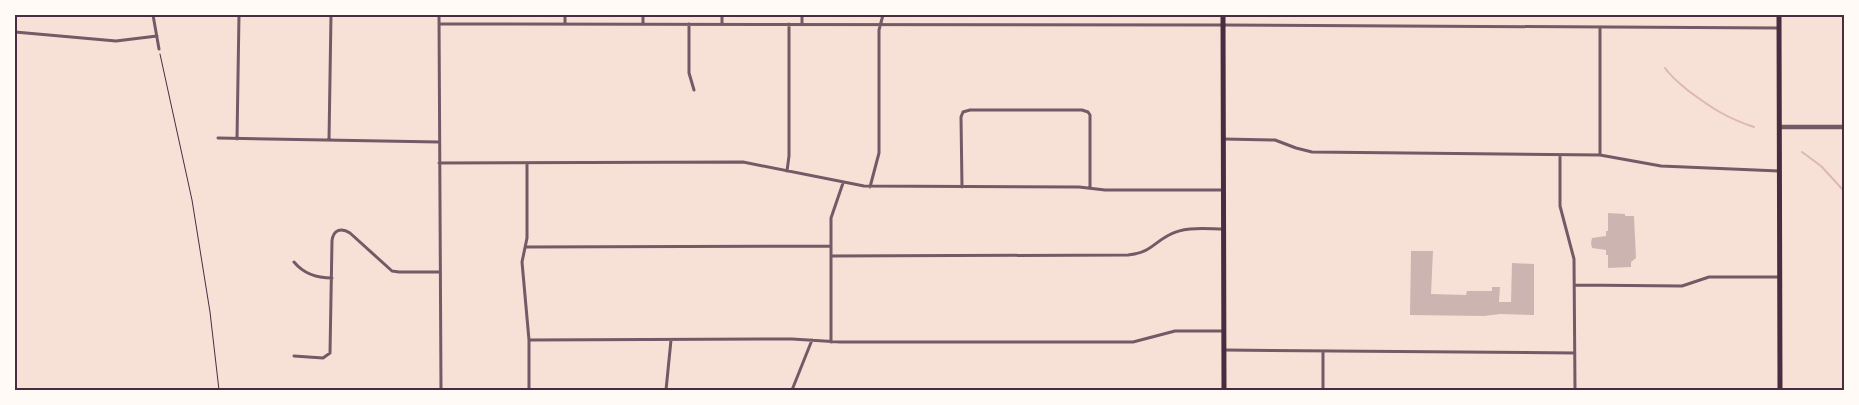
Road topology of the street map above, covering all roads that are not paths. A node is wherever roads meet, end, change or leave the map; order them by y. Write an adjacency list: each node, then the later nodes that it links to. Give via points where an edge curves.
1 (153, 15): 24 (street)
2 (239, 15): 30 (street)
3 (331, 15): 31 (street)
4 (439, 15): 12 (street)
5 (565, 15): 13 (street)
6 (643, 15): 14 (street)
7 (722, 15): 16 (street)
8 (802, 15): 18 (street)
9 (883, 15): 19 (street)
10 (1223, 15): 20 (main road)
11 (1779, 15): 22 (main road)
12 (439, 24): 13 (street); 33 (street)
13 (565, 24): 14 (street)
14 (643, 24): 15 (street)
15 (689, 24): 16 (street); 26 (street, via 689,74)
16 (722, 24): 17 (street)
17 (789, 24): 18 (street); 38 (street)
18 (802, 24): 19 (street)
19 (880, 24): 20 (street); 41 (street, via 879,153)
20 (1223, 25): 21 (street); 32 (main road)
21 (1600, 27): 22 (street); 35 (street)
22 (1779, 28): 27 (main road)
23 (15, 32): 24 (street, via 107,41)
24 (157, 36): 25 (street)
25 (159, 49)
26 (694, 90)
27 (1780, 127): 28 (street); 39 (main road)
28 (1844, 127)
29 (218, 138): 30 (street)
30 (238, 139): 31 (street)
31 (329, 140): 33 (street)
32 (1224, 140): 34 (street, via 1274,140 1317,152); 44 (main road)
33 (439, 142): 36 (street)
34 (1560, 155): 35 (street); 53 (street, via 1560,206 1573,252)
35 (1600, 156): 39 (street, via 1654,165)
36 (439, 163): 37 (street); 50 (street)
37 (527, 163): 38 (street, via 742,162); 47 (street)
38 (787, 171): 40 (street)
39 (1780, 171): 52 (main road)
40 (843, 183): 41 (street); 46 (street, via 832,214)
41 (870, 187): 42 (street)
42 (962, 187): 43 (street); 43 (street, via 961,117 964,112 1082,110 1090,117)
43 (1090, 188): 44 (street)
44 (1224, 190): 45 (main road)
45 (1224, 229): 48 (street, via 1176,232 1149,250 1128,256); 54 (main road)
46 (831, 246): 47 (street); 48 (street)
47 (526, 247): 55 (street, via 522,262)
48 (831, 256): 58 (street)
49 (294, 262): 51 (street, via 311,275)
50 (439, 272): 51 (street, via 392,271 350,233 338,230 332,238); 63 (street)
51 (332, 278): 62 (street, via 330,353 324,358)
52 (1780, 278): 53 (street, via 1709,277 1682,286); 70 (main road)
53 (1574, 285): 61 (street)
54 (1224, 331): 58 (street, via 1175,332 1133,342); 59 (main road)
55 (529, 340): 56 (street); 64 (street)
56 (671, 340): 57 (street); 65 (street)
57 (812, 340): 58 (street); 66 (street)
58 (831, 342)
59 (1224, 350): 60 (street); 67 (main road)
60 (1323, 351): 61 (street); 68 (street)
61 (1574, 354): 69 (street)
62 (294, 356)
63 (441, 390)
64 (529, 390)
65 (666, 390)
66 (792, 390)
67 (1224, 390)
68 (1324, 390)
69 (1575, 390)
70 (1780, 390)

